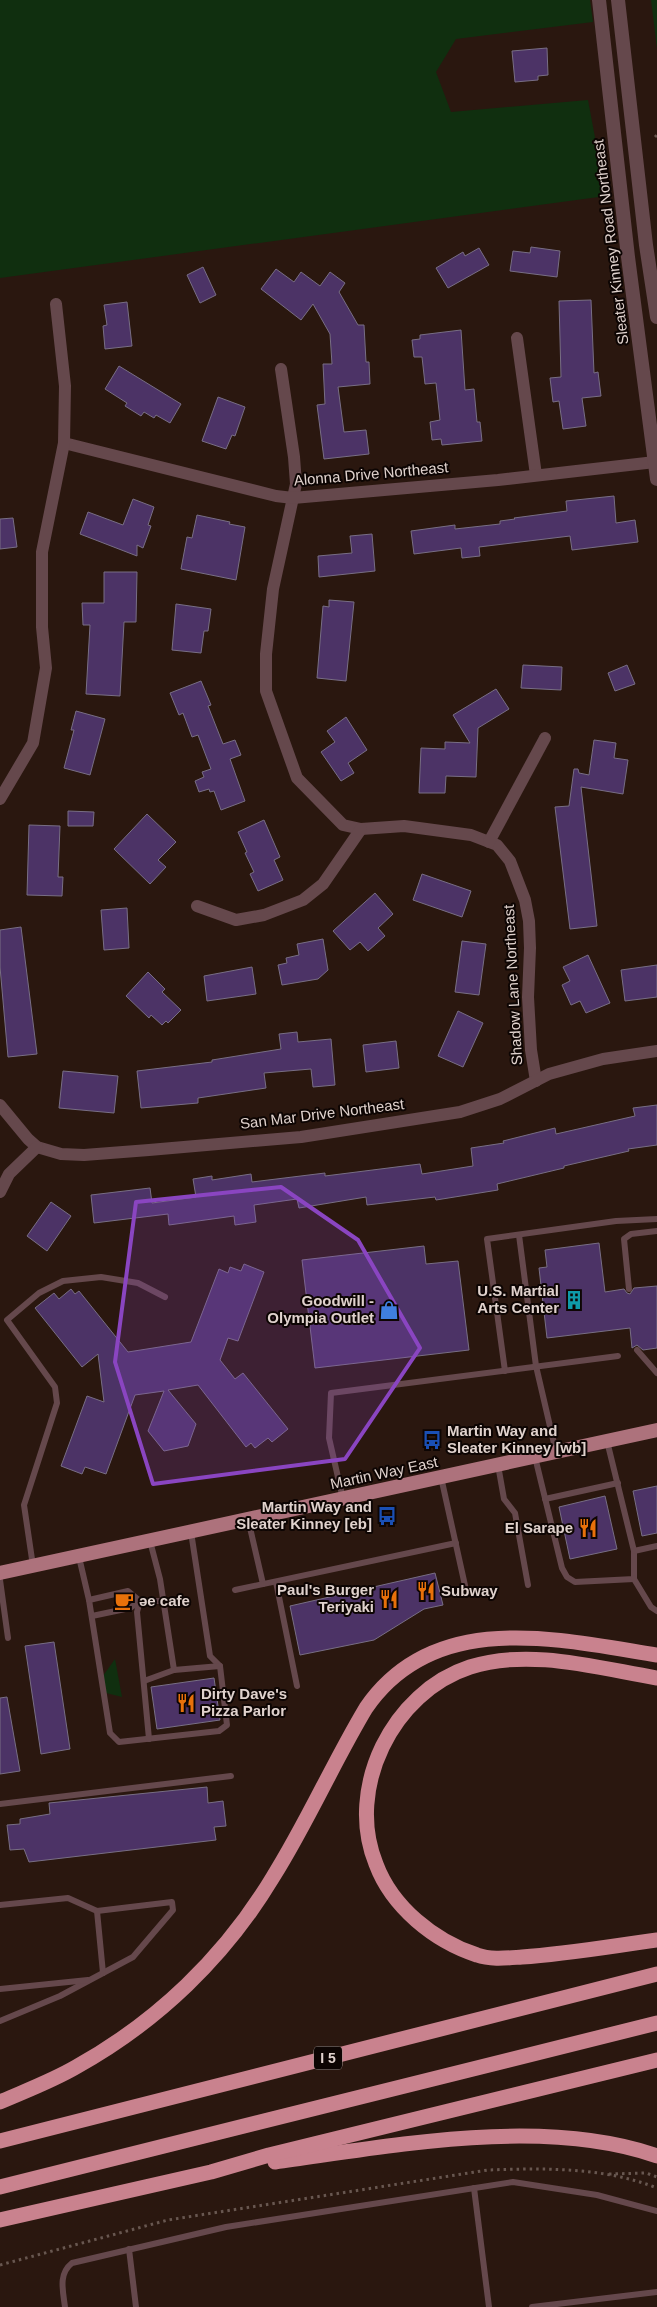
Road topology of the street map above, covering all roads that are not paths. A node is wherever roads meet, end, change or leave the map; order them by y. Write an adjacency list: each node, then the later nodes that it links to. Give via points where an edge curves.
1 (599, 0): 8 (street, Sleater Kinney Road Northeast, via 628,257)
2 (618, 0): 4 (street)
3 (56, 304): 7 (street, via 65,386)
4 (657, 317)
5 (517, 338): 9 (street)
6 (281, 369): 11 (street, Shadow Lane Northeast, via 294,457 296,484)
7 (64, 443): 11 (street, Alonna Drive Northeast); 13 (street, via 42,552 42,627 46,668 42,703 33,743)
8 (656, 462): 9 (street, Alonna Drive Northeast); 10 (street, Sleater Kinney Road Northeast)
9 (536, 475): 11 (street, Alonna Drive Northeast)
10 (657, 479)
11 (293, 498): 14 (street, Shadow Lane Northeast, via 273,590 266,654 266,691 297,778 343,825)
12 (544, 738): 15 (street)
13 (0, 799)
14 (361, 829): 15 (street, Shadow Lane Northeast, via 404,826 472,835); 16 (street, via 323,884 303,900 264,915 236,920)
15 (489, 842): 18 (street, Shadow Lane Northeast, via 497,845 510,861 525,900 530,948 531,1050)
16 (197, 906)
17 (657, 1051): 18 (street, San Mar Drive Northeast, via 603,1059 549,1074)
18 (536, 1081): 20 (street, San Mar Drive Northeast, via 500,1099 460,1112 300,1137 84,1155 61,1154)
19 (0, 1105): 20 (street, San Mar Drive Northeast)
20 (37, 1147): 21 (street, via 9,1174)
21 (0, 1192)
22 (657, 1219): 24 (lane, via 616,1221)
23 (657, 1231): 25 (lane, via 631,1234 624,1239)
24 (520, 1235): 29 (lane); 30 (lane, via 487,1239)
25 (629, 1289)
26 (165, 1297): 48 (lane, via 138,1283 101,1277 63,1281 38,1294 7,1320 57,1393 57,1403 24,1505)
27 (637, 1350): 31 (lane)
28 (618, 1356): 29 (lane)
29 (536, 1366): 30 (lane); 34 (lane)
30 (505, 1370): 39 (lane, via 331,1393 329,1438)
31 (657, 1371)
32 (657, 1430): 33 (main road, Martin Way East)
33 (607, 1440): 34 (main road, Martin Way East); 38 (lane)
34 (556, 1452): 35 (main road, Martin Way East)
35 (534, 1457): 36 (main road, Martin Way East); 40 (lane)
36 (498, 1465): 37 (main road, Martin Way East); 54 (lane, via 504,1499 514,1513)
37 (442, 1477): 39 (main road, Martin Way East); 44 (lane)
38 (618, 1483): 40 (lane); 46 (lane)
39 (344, 1499): 41 (main road, Martin Way East)
40 (545, 1500): 50 (lane, via 567,1577 575,1582)
41 (248, 1519): 42 (main road, Martin Way East); 53 (lane)
42 (191, 1532): 43 (main road, Martin Way East); 64 (lane, via 210,1656)
43 (150, 1541): 47 (main road, Martin Way East); 59 (lane)
44 (456, 1543): 52 (lane); 56 (lane)
45 (657, 1546): 46 (lane)
46 (634, 1551): 50 (lane)
47 (78, 1557): 48 (main road, Martin Way East); 57 (lane)
48 (33, 1566): 49 (main road, Martin Way East)
49 (0, 1573)
50 (634, 1579): 60 (lane)
51 (0, 1580): 62 (lane)
52 (276, 1582): 53 (lane); 68 (lane)
53 (264, 1584): 55 (lane)
54 (528, 1585)
55 (235, 1590)
56 (466, 1590)
57 (89, 1600): 58 (lane, via 128,1592); 61 (lane)
58 (140, 1601): 59 (lane); 61 (lane, via 130,1608); 67 (lane, via 138,1612)
59 (163, 1601): 65 (lane)
60 (657, 1612)
61 (92, 1616): 69 (lane, via 110,1733 118,1742)
62 (8, 1638)
63 (657, 1655): 82 (highway, via 532,1637 485,1638 441,1649 408,1665 378,1690 273,1878 241,1926 206,1967 139,2026 103,2051)
64 (220, 1666): 65 (lane); 69 (lane, via 227,1725 220,1731)
65 (174, 1670): 67 (lane)
66 (657, 1678): 74 (highway, via 559,1662 513,1660 469,1667 446,1677 408,1707 382,1746 370,1784 368,1822 375,1863 394,1896 422,1925 478,1956 546,1956)
67 (144, 1681): 69 (lane)
68 (297, 1686)
69 (149, 1738)
70 (231, 1776): 71 (lane)
71 (0, 1804)
72 (0, 1905): 73 (lane, via 68,1898)
73 (97, 1911): 75 (lane); 75 (lane, via 172,1902 172,1910 133,1957)
74 (657, 1940)
75 (103, 1973): 77 (lane)
76 (657, 1974): 83 (highway, I 5)
77 (92, 1979): 78 (lane); 79 (lane)
78 (0, 1989)
79 (0, 2021)
80 (657, 2023): 86 (highway)
81 (657, 2060): 85 (highway)
82 (0, 2102)
83 (0, 2141)
84 (657, 2156): 85 (highway, via 574,2139 471,2138)
85 (211, 2172): 89 (highway)
86 (0, 2187)
87 (474, 2188): 88 (lane, via 513,2182 541,2185); 90 (lane, via 226,2227); 94 (lane)
88 (657, 2211)
89 (0, 2220)
90 (129, 2249): 92 (lane, via 66,2267 62,2282); 93 (lane)
91 (657, 2292): 95 (lane)
92 (65, 2307)
93 (136, 2307)
94 (489, 2307)
95 (532, 2307)

